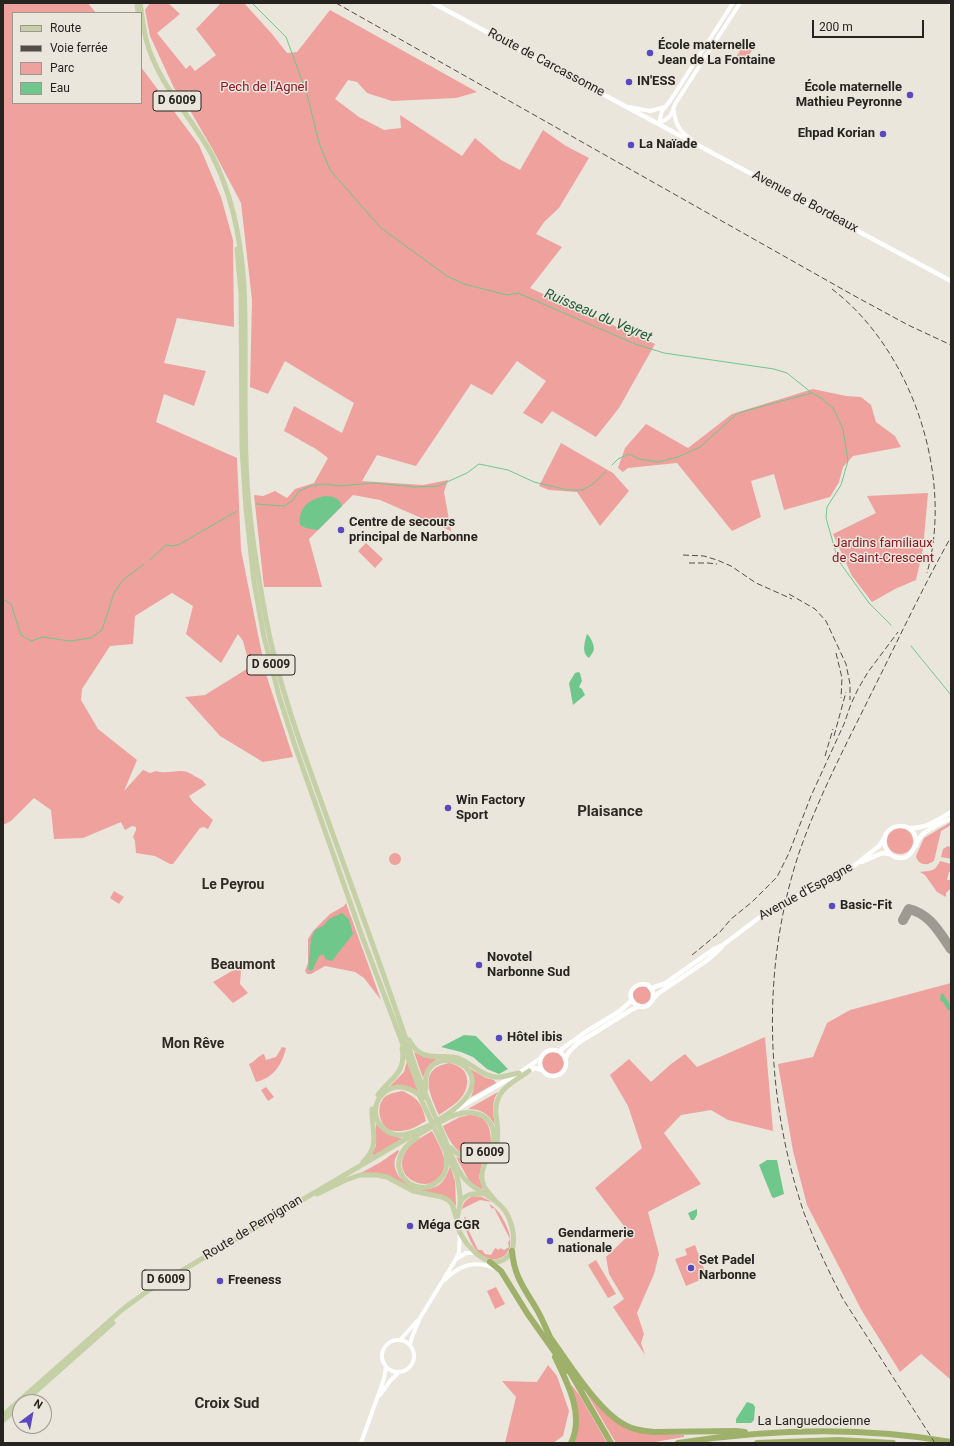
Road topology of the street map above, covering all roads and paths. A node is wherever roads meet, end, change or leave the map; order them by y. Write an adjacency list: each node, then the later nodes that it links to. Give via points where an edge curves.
1 (433, 3): 8 (main road, Route de Carcassonne)
2 (733, 3): 6 (street)
3 (740, 3): 7 (street)
4 (142, 15): 26 (main road, D 6009, via 146,40 153,59 211,154 234,211 244,284 250,508 255,555 268,626 298,736)
5 (142, 36): 27 (main road, D 6009, via 156,72 208,155 222,184 230,209 238,253 241,294 242,448 246,509 254,582 264,637 294,743)
6 (684, 78): 7 (street); 9 (street)
7 (690, 82): 10 (street, via 675,104)
8 (628, 107): 9 (street, via 650,112); 11 (main road, Route de Carcassonne)
9 (665, 107): 11 (street)
10 (674, 111): 11 (street); 12 (street, via 681,131)
11 (659, 123): 12 (main road, Avenue de Bordeaux)
12 (700, 145): 13 (main road, Avenue de Bordeaux)
13 (951, 281)
14 (951, 812): 16 (main road, via 931,824)
15 (951, 818): 18 (main road, via 924,833)
16 (909, 828): 17 (main road, via 892,828); 18 (main road, via 915,836)
17 (885, 838): 19 (main road, via 885,847); 20 (main road, Avenue d'Espagne)
18 (916, 846): 19 (main road, via 904,857)
19 (891, 854): 20 (main road, via 885,853)
20 (855, 865): 21 (main road, Avenue d'Espagne, via 760,917)
21 (723, 945): 22 (main road, Avenue d'Espagne, via 664,984); 23 (main road, Avenue d'Espagne, via 704,962)
22 (651, 988): 23 (main road); 24 (main road, via 648,985 637,985 632,991)
23 (653, 998): 25 (main road, via 646,1006)
24 (632, 1000): 25 (main road); 28 (main road, via 620,1011)
25 (639, 1006): 30 (main road, via 578,1043)
26 (399, 1017): 33 (main road, via 413,1047 419,1052 461,1059 487,1076 502,1077); 34 (main road, D 6009)
27 (397, 1031): 35 (main road, D 6009); 41 (main road, D 6009, via 403,1064 374,1102 372,1112 375,1141 372,1150 364,1161)
28 (559, 1051): 29 (main road, via 550,1050); 30 (main road)
29 (541, 1058): 31 (main road); 33 (main road)
30 (565, 1059): 31 (main road, via 565,1068 558,1074 549,1075)
31 (542, 1070): 32 (main road, via 535,1068)
32 (528, 1071): 36 (main road); 44 (main road, via 505,1087 497,1099 497,1142 485,1160 482,1176 484,1186)
33 (519, 1072): 36 (main road)
34 (427, 1098): 35 (main road, D 6009); 36 (main road, via 427,1073 434,1065 445,1060 462,1064 471,1079 469,1092 464,1100)
35 (430, 1112): 37 (main road, via 419,1095 412,1089 403,1087 389,1089 382,1094 376,1108 378,1122 382,1128 397,1135 406,1135); 38 (main road, D 6009)
36 (442, 1119): 37 (main road, Route de Perpignan / D 6009); 39 (main road, D 6009, via 464,1113 479,1113 487,1118 494,1130 491,1147 480,1157 459,1156)
37 (431, 1126): 40 (main road, via 402,1151 398,1160 401,1175 415,1186 424,1188 436,1183 447,1168); 41 (main road, Route de Perpignan / D 6009); 42 (main road, Route de Perpignan / D 6009)
38 (441, 1134): 39 (main road, D 6009); 40 (main road, D 6009)
39 (447, 1144): 43 (main road, D 6009, via 462,1175)
40 (445, 1150): 45 (main road, D 6009, via 458,1176)
41 (348, 1172): 63 (main road, Route de Perpignan / D 6009, via 149,1290 123,1309)
42 (316, 1194): 46 (main road, via 346,1180 377,1175 387,1177 413,1191 448,1200 452,1204); 60 (main road, Route de Perpignan / D 6009, via 138,1302)
43 (482, 1194): 44 (main road, D 6009); 45 (main road, via 473,1193)
44 (496, 1201): 48 (main road, D 6009, via 510,1222 514,1246)
45 (460, 1202): 46 (main road, D 6009)
46 (457, 1222): 47 (main road, D 6009)
47 (460, 1232): 49 (main road, D 6009); 50 (street)
48 (512, 1251): 51 (main road, via 503,1260); 55 (highway, via 516,1273 537,1310)
49 (476, 1253): 50 (street, via 461,1254); 51 (main road, D 6009)
50 (456, 1259): 53 (street)
51 (490, 1262): 52 (highway)
52 (502, 1271): 53 (street, via 486,1264 469,1264 460,1268); 55 (highway, via 527,1313)
53 (440, 1287): 54 (street)
54 (420, 1318): 56 (street); 57 (street)
55 (548, 1338): 65 (highway, via 596,1399 614,1418 626,1426 654,1432); 66 (highway); 69 (highway, via 573,1401 576,1419)
56 (400, 1340): 57 (street); 58 (street, via 393,1340 384,1348 382,1360)
57 (410, 1345): 59 (street, via 414,1362)
58 (386, 1367): 59 (street); 61 (street)
59 (399, 1373): 61 (street, via 390,1381)
60 (33, 1394)
61 (377, 1401): 68 (street)
62 (12, 1412): 64 (main road)
63 (3, 1415)
64 (3, 1420)
65 (754, 1433): 67 (highway, La Languedocienne, via 868,1432); 70 (highway, La Languedocienne)
66 (610, 1441)
67 (951, 1442)
68 (361, 1443)
69 (571, 1443)
70 (678, 1443)
71 (757, 1443): 72 (highway, La Languedocienne, via 831,1440)
72 (893, 1443)

